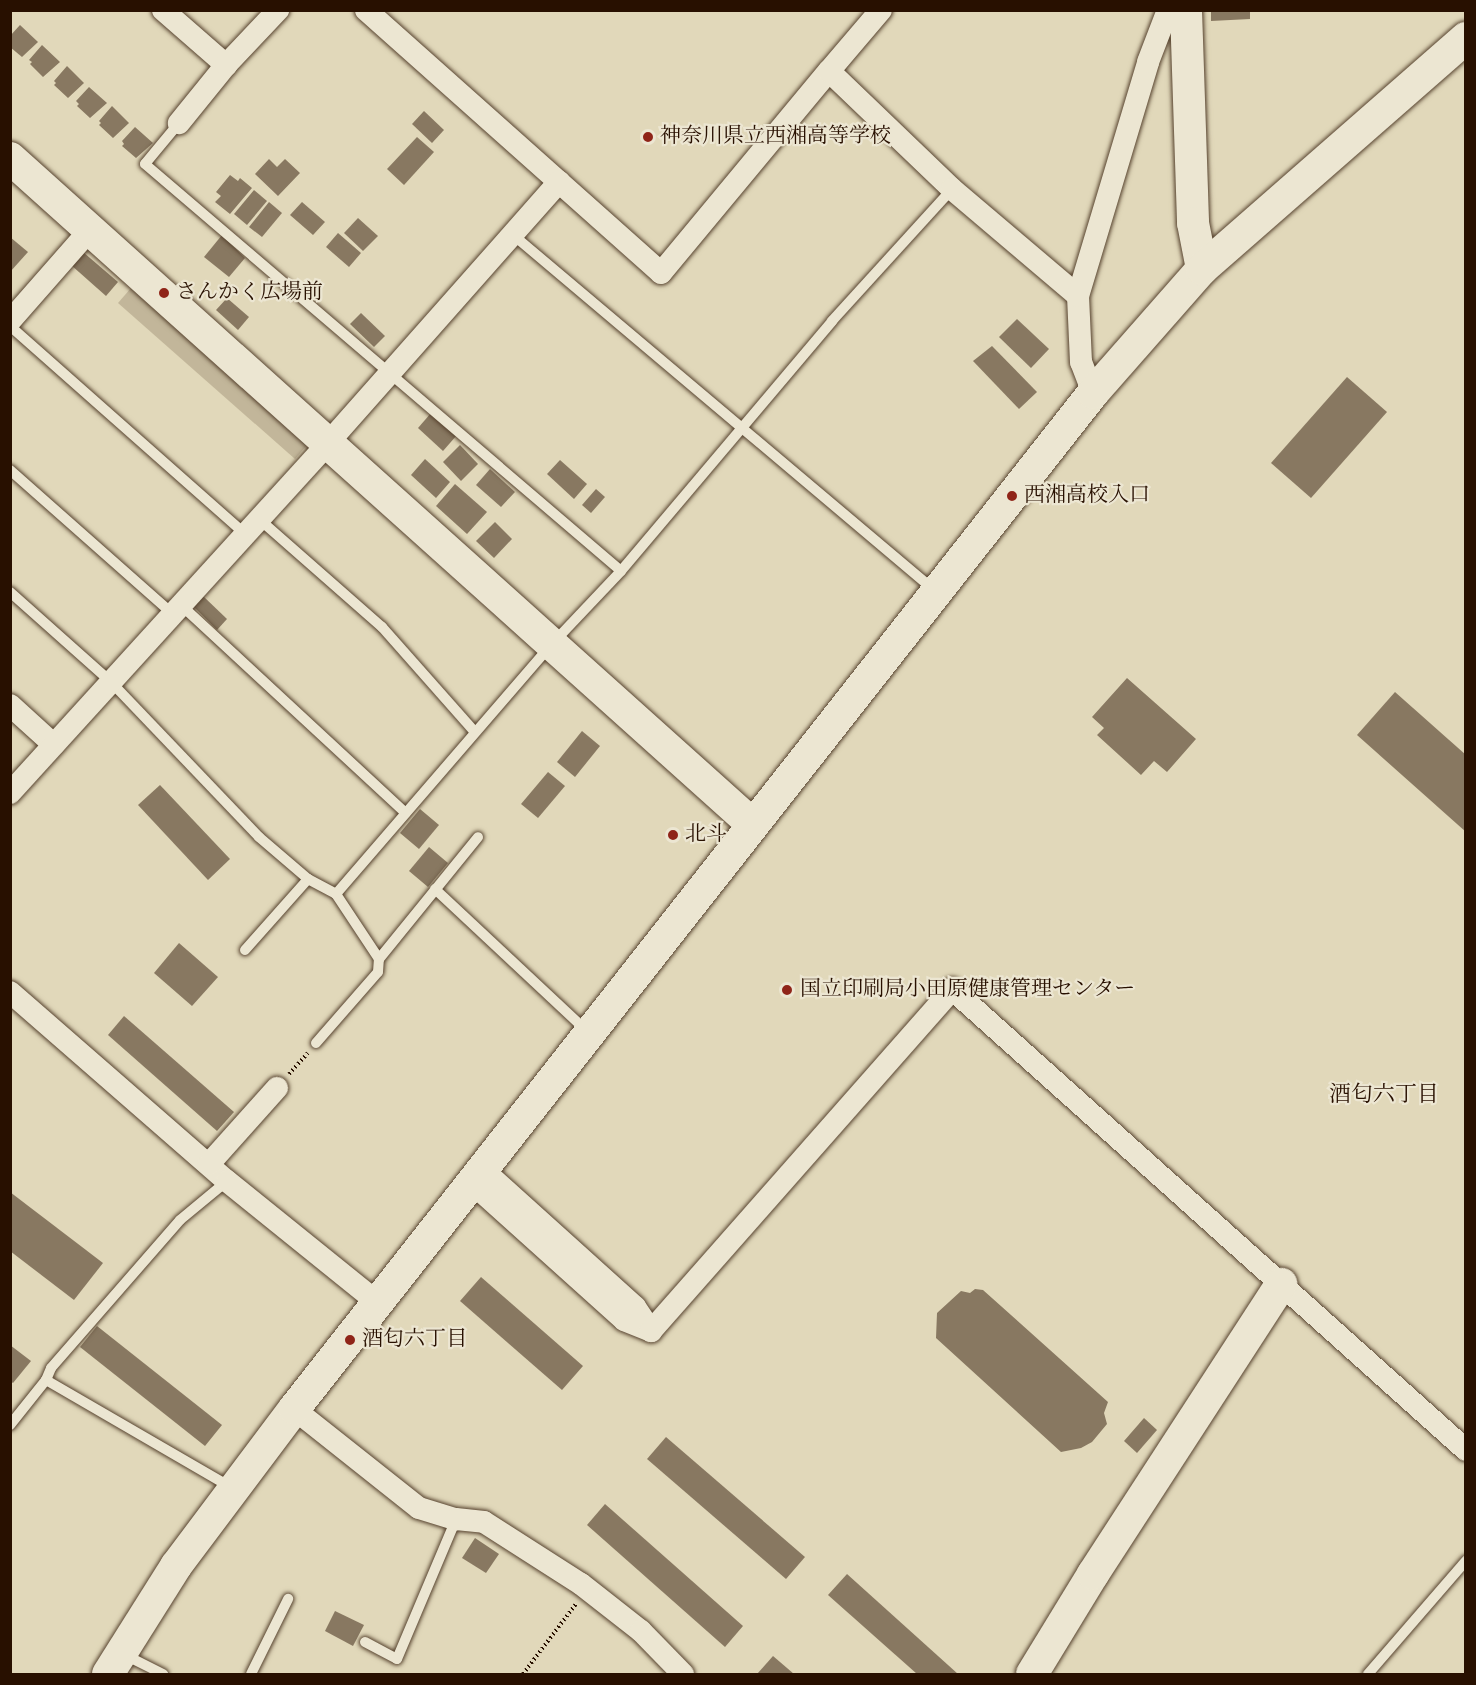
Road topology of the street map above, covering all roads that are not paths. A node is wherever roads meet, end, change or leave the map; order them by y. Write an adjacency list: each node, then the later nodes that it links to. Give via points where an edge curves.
1 (163, 10): 8 (street)
2 (278, 10): 8 (street)
3 (366, 10): 12 (street)
4 (881, 10): 9 (street)
5 (1168, 10): 17 (street, via 1148,62)
6 (1186, 10): 16 (street, via 1193,223)
7 (1466, 38): 16 (street)
8 (226, 65): 10 (street)
9 (829, 71): 12 (street, via 661,273); 13 (street)
10 (179, 123): 19 (lane, via 145,164)
11 (10, 158): 14 (street)
12 (559, 182): 15 (street)
13 (952, 189): 17 (street); 21 (lane, via 832,321)
14 (90, 230): 18 (street); 22 (street)
15 (512, 234): 19 (street); 21 (lane)
16 (1202, 269): 20 (street)
17 (1078, 296): 20 (street, via 1081,363)
18 (10, 323): 24 (lane)
19 (388, 371): 22 (street); 25 (lane)
20 (1093, 393): 27 (street)
21 (742, 428): 25 (lane); 27 (lane)
22 (328, 443): 24 (street); 29 (street)
23 (10, 470): 28 (lane)
24 (252, 527): 28 (street); 32 (lane, via 382,627)
25 (621, 571): 29 (lane)
26 (10, 592): 30 (lane)
27 (937, 592): 36 (street)
28 (177, 610): 30 (street); 35 (lane)
29 (552, 644): 32 (lane); 36 (street)
30 (111, 682): 33 (street); 38 (lane, via 259,837)
31 (10, 705): 33 (street)
32 (475, 732): 35 (lane)
33 (54, 745): 34 (street)
34 (10, 793)
35 (406, 813): 40 (lane)
36 (753, 825): 44 (street)
37 (478, 837): 39 (lane)
38 (308, 879): 40 (lane); 41 (lane)
39 (435, 889): 42 (lane); 44 (lane)
40 (336, 894): 42 (lane)
41 (245, 950)
42 (379, 959): 45 (lane, via 378,972)
43 (10, 992): 47 (street)
44 (590, 1033): 48 (street)
45 (316, 1043)
46 (278, 1088): 47 (street)
47 (209, 1164): 49 (street)
48 (477, 1176): 50 (street, via 624,1320 651,1331 952,989); 51 (street)
49 (227, 1181): 51 (street); 52 (lane, via 180,1220 51,1368)
50 (1281, 1284): 55 (street); 65 (street)
51 (377, 1302): 53 (street)
52 (46, 1380): 54 (lane); 56 (lane)
53 (294, 1409): 56 (street); 57 (street, via 419,1508)
54 (10, 1425)
55 (1466, 1450)
56 (234, 1489): 61 (street, via 176,1566)
57 (456, 1519): 60 (lane, via 397,1659); 64 (street, via 484,1522 587,1589 641,1631)
58 (1466, 1561): 66 (lane)
59 (288, 1599): 63 (lane)
60 (365, 1642)
61 (114, 1664): 62 (lane)
62 (163, 1674)
63 (251, 1674)
64 (683, 1674)
65 (1032, 1674)
66 (1368, 1674)

